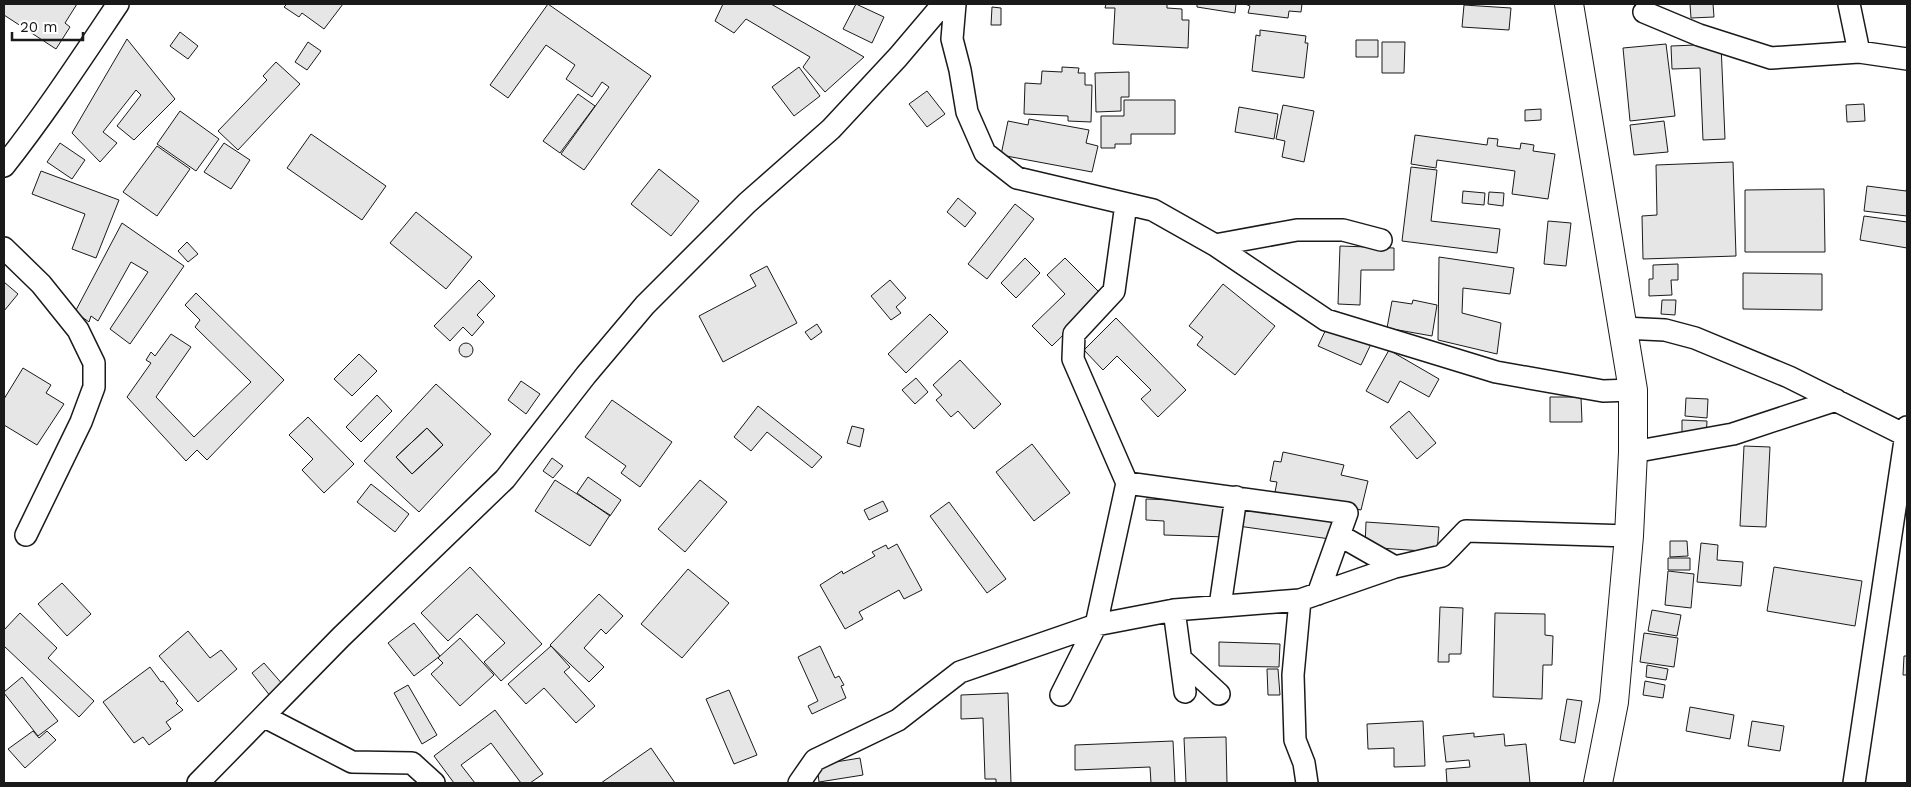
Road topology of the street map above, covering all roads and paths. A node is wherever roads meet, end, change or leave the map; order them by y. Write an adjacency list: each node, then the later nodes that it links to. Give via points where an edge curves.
1 (118, 4): 9 (street)
2 (943, 4): 33 (street, via 830,129 747,203 646,305 505,479 341,637)
3 (955, 4): 10 (street, via 952,39 967,112 985,154 1017,178)
4 (1569, 4): 14 (street)
5 (1849, 4): 7 (street)
6 (1644, 12): 7 (street, via 1699,35 1771,58)
7 (1859, 52): 8 (street)
8 (1907, 59)
9 (4, 166)
10 (1126, 204): 12 (street, via 1153,210); 19 (street, via 1114,291 1074,334 1073,359)
11 (1381, 240): 12 (street, via 1343,230 1297,230)
12 (1215, 245): 15 (street, via 1326,320 1496,372 1603,391)
13 (4, 248): 21 (street, via 41,284 78,330 94,363 94,387 81,422)
14 (1623, 328): 15 (street); 16 (street, via 1665,330 1695,338)
15 (1633, 390): 18 (street)
16 (1836, 400): 17 (street); 18 (street, via 1733,434)
17 (1907, 433): 39 (street)
18 (1633, 452): 23 (street)
19 (1127, 482): 20 (street); 28 (street)
20 (1236, 497): 22 (street, via 1347,513); 26 (street)
21 (26, 535)
22 (1339, 535): 24 (street); 25 (street)
23 (1629, 536): 24 (street, via 1466,531 1442,556); 38 (street, via 1614,702)
24 (1395, 567): 25 (street)
25 (1309, 597): 26 (street); 37 (street, via 1294,675 1295,740)
26 (1220, 606): 27 (street)
27 (1174, 610): 28 (street); 29 (street)
28 (1096, 625): 32 (street); 36 (street, via 960,672 898,720 815,760)
29 (1181, 659): 30 (street); 31 (street)
30 (1185, 692)
31 (1219, 694)
32 (1062, 695)
33 (265, 717): 34 (street); 35 (street, via 352,762 412,763)
34 (198, 783)
35 (434, 783)
36 (798, 783)
37 (1307, 783)
38 (1598, 783)
39 (1854, 783)

